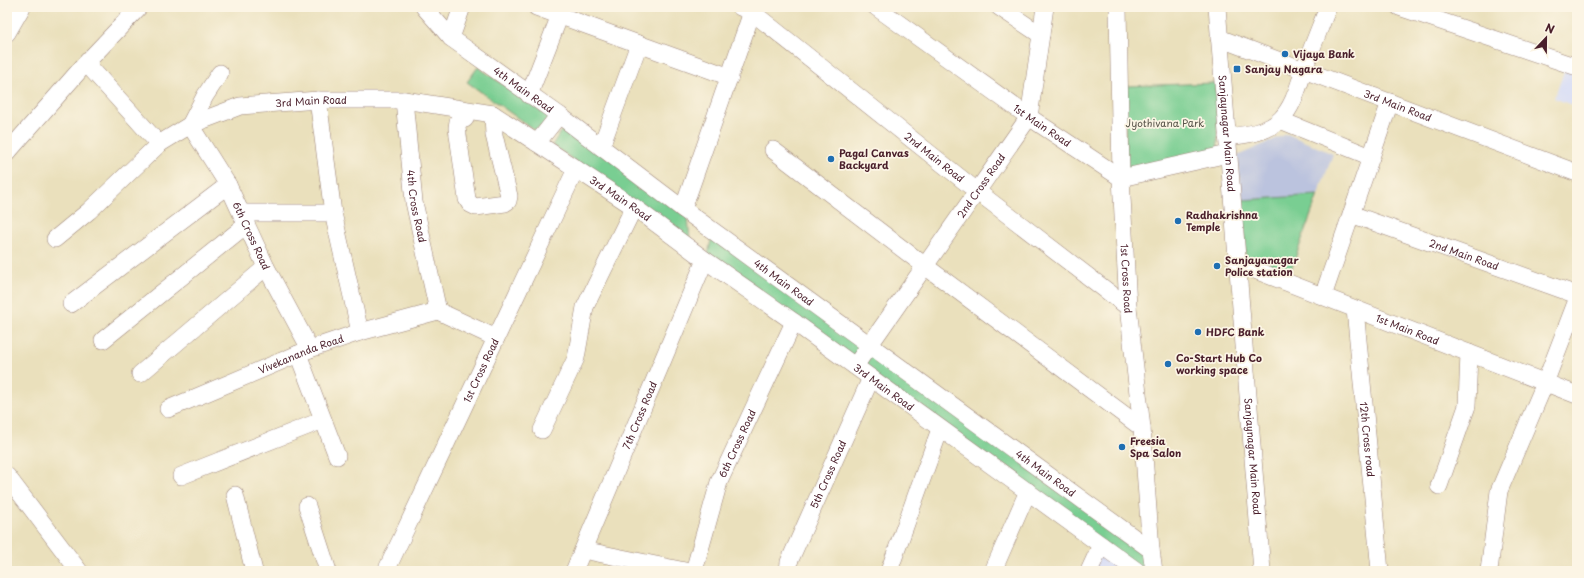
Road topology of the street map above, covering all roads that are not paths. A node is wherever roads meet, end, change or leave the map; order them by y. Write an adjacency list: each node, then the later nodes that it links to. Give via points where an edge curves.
1 (22, 7): 15 (street)
2 (139, 7): 20 (street)
3 (424, 7): 17 (street, 4th Main Road)
4 (462, 7): 17 (street)
5 (536, 7): 14 (street)
6 (876, 7): 31 (street, 1st Main Road)
7 (999, 7): 16 (street)
8 (1045, 7): 16 (street, 2nd Cross Road)
9 (1118, 7): 45 (street, 1st Cross Road)
10 (1217, 7): 18 (street, Sanjaynagar Main Road)
11 (1328, 7): 22 (street)
12 (1399, 7): 21 (street)
13 (746, 10): 24 (street); 47 (street, 2nd Main Road)
14 (560, 15): 19 (street); 25 (street)
15 (7, 33)
16 (1040, 36): 31 (street, 2nd Cross Road)
17 (451, 38): 25 (street, 4th Main Road)
18 (1219, 38): 22 (street, 3rd Main Road); 35 (street, Sanjaynagar Main Road)
19 (639, 44): 24 (street); 38 (street)
20 (86, 63): 37 (street); 40 (street)
21 (1577, 67)
22 (1304, 70): 28 (street, 3rd Main Road); 33 (street, via 1294,100)
23 (220, 73): 34 (street, via 204,96)
24 (730, 77): 49 (street)
25 (529, 95): 30 (street, 4th Main Road)
26 (318, 100): 27 (street, 3rd Main Road); 34 (street, 3rd Main Road, via 240,106); 50 (street)
27 (404, 100): 29 (street, 3rd Main Road); 64 (street, 4th Cross Road, via 414,202)
28 (1390, 102): 42 (street); 44 (street, 3rd Main Road)
29 (466, 114): 32 (street, 3rd Main Road); 32 (street, via 458,121 457,128 467,199 476,207 505,203 509,196)
30 (559, 115): 36 (street); 38 (street, 4th Main Road)
31 (1029, 117): 45 (street, 1st Main Road); 47 (street, 2nd Cross Road)
32 (493, 120): 36 (street, 3rd Main Road)
33 (1280, 120): 35 (street, via 1266,129); 42 (street)
34 (190, 125): 37 (street, 3rd Main Road); 46 (street, 6th Cross Road)
35 (1226, 137): 41 (street, Sanjaynagar Main Road)
36 (537, 143): 43 (street, 3rd Main Road)
37 (159, 144): 53 (street, 3rd Main Road, via 89,211)
38 (601, 147): 49 (street, 4th Main Road)
39 (773, 150): 56 (street)
40 (7, 153)
41 (1228, 154): 45 (street); 55 (street, Sanjaynagar Main Road)
42 (1371, 157): 51 (street)
43 (576, 169): 48 (street, 3rd Main Road); 67 (street, 1st Cross Road)
44 (1577, 173)
45 (1121, 178): 62 (street, 1st Cross Road)
46 (228, 185): 52 (street, 6th Cross Road); 61 (street)
47 (978, 192): 56 (street, 2nd Cross Road); 62 (street, 2nd Main Road)
48 (634, 207): 54 (street, 3rd Main Road); 80 (street, via 585,307 576,358)
49 (683, 209): 69 (street, 4th Main Road)
50 (333, 213): 52 (street); 66 (street)
51 (1352, 214): 58 (street, 2nd Main Road); 59 (street)
52 (244, 219): 57 (street, 6th Cross Road); 68 (street)
53 (55, 239)
54 (705, 260): 65 (street, 3rd Main Road); 90 (street, 7th Cross Road)
55 (1237, 263): 59 (street, 1st Main Road); 105 (street, Sanjaynagar Main Road)
56 (925, 266): 69 (street, 2nd Cross Road); 79 (street)
57 (266, 267): 70 (street, 6th Cross Road); 73 (street)
58 (1577, 295)
59 (1323, 296): 63 (street, 1st Main Road)
60 (1577, 300): 75 (street)
61 (71, 304)
62 (1128, 307): 79 (street, 1st Cross Road)
63 (1355, 309): 71 (street, 1st Main Road); 106 (street, 12th Cross road)
64 (438, 311): 66 (street, Vivekananda Road); 67 (street)
65 (794, 322): 72 (street, 3rd Main Road); 98 (street, 6th Cross Road, via 719,482)
66 (360, 332): 70 (street, Vivekananda Road)
67 (496, 338): 95 (street, 1st Cross Road)
68 (103, 340)
69 (869, 345): 72 (street, 2nd Cross Road); 91 (street, 4th Main Road)
70 (304, 352): 77 (street, Vivekananda Road); 78 (street, 6th Cross Road)
71 (1469, 352): 75 (street, 1st Main Road); 85 (street, via 1467,406)
72 (855, 366): 74 (street, 3rd Main Road)
73 (140, 374)
74 (871, 378): 81 (street, 3rd Main Road); 99 (street, 5th Cross Road, via 789,562)
75 (1545, 383): 76 (street, 1st Main Road); 107 (street, via 1499,491)
76 (1577, 395)
77 (168, 409)
78 (323, 420): 82 (street, 6th Cross Road); 84 (street)
79 (1142, 428): 91 (street, 1st Cross Road)
80 (542, 430)
81 (940, 430): 86 (street, 3rd Main Road); 100 (street)
82 (337, 456)
83 (7, 476): 92 (street)
84 (181, 476)
85 (1439, 486)
86 (1028, 491): 89 (street, 3rd Main Road); 101 (street)
87 (235, 494): 93 (street)
88 (307, 506): 94 (street)
89 (1101, 545): 102 (street); 103 (street, 3rd Main Road)
90 (583, 550): 96 (street, 7th Cross Road); 97 (street)
91 (1151, 550): 104 (street, 1st Cross Road)
92 (79, 571)
93 (254, 571)
94 (328, 571)
95 (386, 571)
96 (574, 571)
97 (684, 571)
98 (694, 571)
99 (788, 571)
100 (889, 571)
101 (992, 571)
102 (1089, 571)
103 (1138, 571)
104 (1154, 571)
105 (1262, 571)
106 (1380, 571)
107 (1489, 571)

